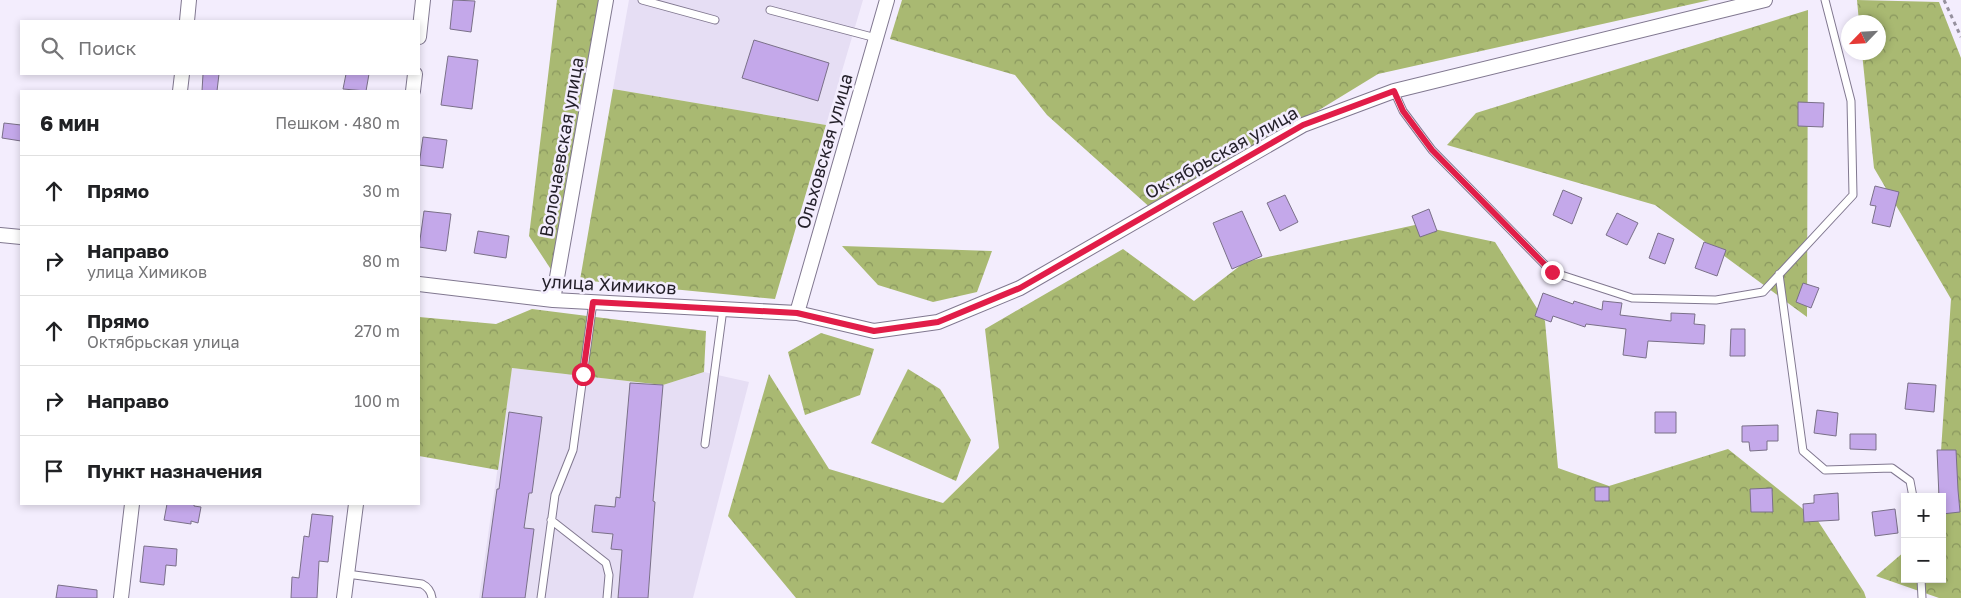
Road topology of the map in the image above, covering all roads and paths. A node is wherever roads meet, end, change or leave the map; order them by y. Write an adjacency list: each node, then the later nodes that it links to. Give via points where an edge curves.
1 (189, 0): 10 (street)
2 (423, 0): 12 (street)
3 (606, 0): 24 (street, Волочаевская улица)
4 (642, 0): 11 (lane)
5 (887, 0): 14 (street, Ольховская улица)
6 (1765, 0): 19 (street, Октябрьская улица)
7 (1825, 0): 22 (lane, via 1851,101 1853,195)
8 (1944, 0): 13 (path)
9 (770, 10): 14 (lane)
10 (187, 20)
11 (716, 20)
12 (420, 28)
13 (1961, 37)
14 (876, 38): 27 (street, Ольховская улица)
15 (182, 75): 17 (street)
16 (415, 75): 18 (street)
17 (180, 90)
18 (413, 90)
19 (1394, 91): 22 (lane, via 1403,111 1432,150 1552,272 1632,298 1716,300 1763,292); 27 (street, Октябрьская улица, via 1303,125 1020,288 938,322 874,331)
20 (0, 234): 21 (street)
21 (20, 237)
22 (1779, 274): 29 (lane, via 1803,451 1825,470 1892,468 1910,481)
23 (420, 284): 24 (street, улица Химиков)
24 (553, 300): 25 (street, улица Химиков)
25 (593, 302): 26 (street, улица Химиков); 32 (lane, via 574,450 555,495)
26 (723, 309): 27 (street, улица Химиков); 28 (lane)
27 (797, 313)
28 (705, 444)
29 (1912, 493)
30 (132, 505): 35 (street)
31 (356, 505): 33 (street)
32 (551, 520): 38 (lane); 39 (lane, via 606,563 610,575)
33 (347, 574): 36 (street); 37 (lane, via 422,584)
34 (1921, 583): 40 (lane)
35 (121, 598)
36 (344, 598)
37 (432, 598)
38 (541, 598)
39 (606, 598)
40 (1922, 598)

